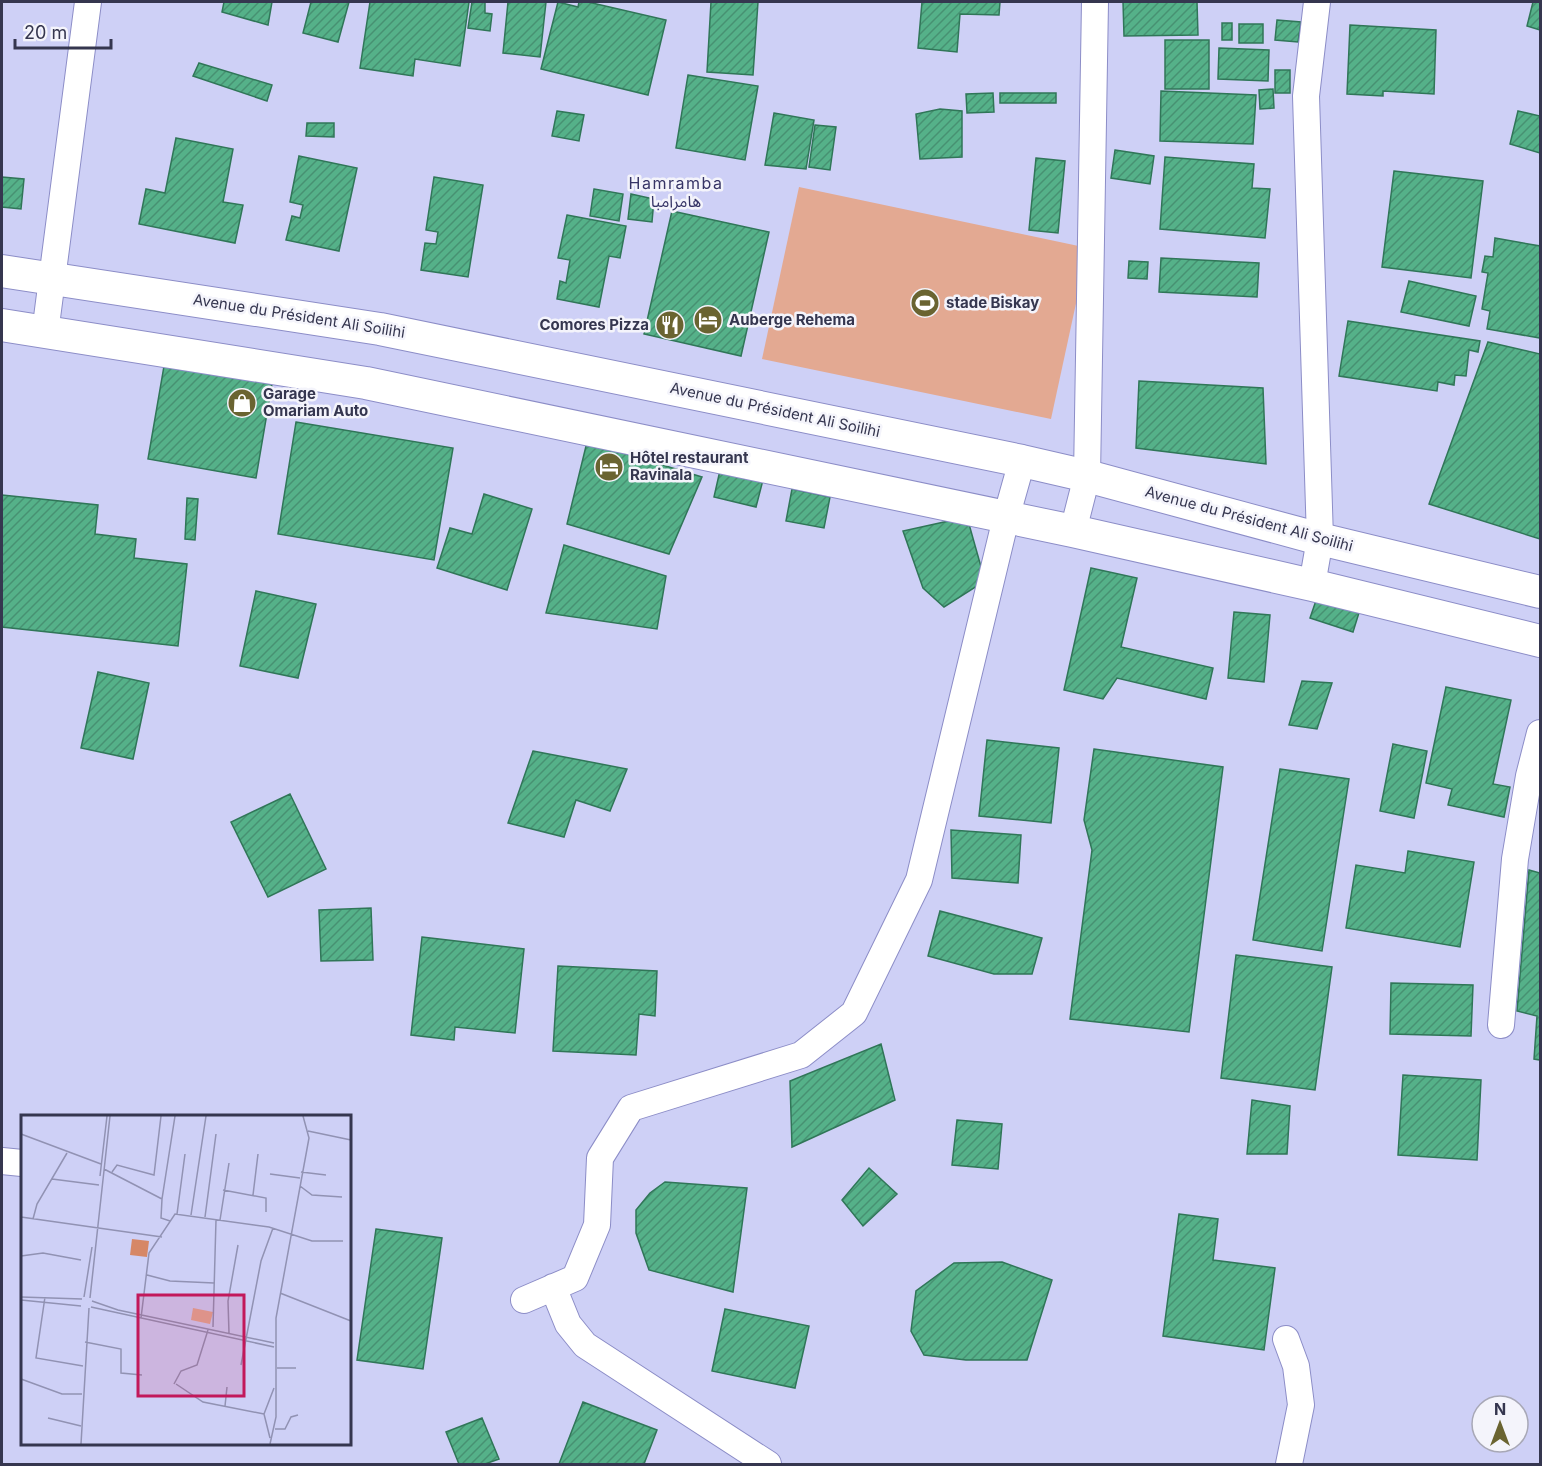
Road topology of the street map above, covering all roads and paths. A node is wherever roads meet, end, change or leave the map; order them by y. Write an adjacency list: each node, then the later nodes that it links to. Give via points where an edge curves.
1 (88, 2): 5 (street)
2 (1095, 2): 9 (street)
3 (1317, 2): 12 (street, via 1306,96)
4 (2, 271): 5 (street, Avenue du Président Ali Soilihi)
5 (53, 279): 7 (street); 8 (street, Avenue du Président Ali Soilihi, via 380,329)
6 (2, 325): 7 (street)
7 (45, 333): 10 (street, via 366,382)
8 (1022, 461): 9 (street, Avenue du Président Ali Soilihi); 10 (street)
9 (1087, 476): 11 (street); 12 (street, Avenue du Président Ali Soilihi)
10 (1006, 518): 11 (street); 20 (street, via 919,880 854,1013 801,1055 631,1108 600,1158 597,1225 575,1278)
11 (1073, 531): 13 (street)
12 (1320, 539): 13 (street); 14 (street, Avenue du Président Ali Soilihi)
13 (1312, 585): 15 (street)
14 (1540, 592)
15 (1540, 641)
16 (1540, 734): 17 (street, via 1515,859)
17 (1501, 1024)
18 (2, 1161): 19 (street)
19 (21, 1164)
20 (554, 1287): 21 (street); 23 (street, via 568,1324 585,1345)
21 (524, 1300)
22 (1286, 1340): 24 (street, via 1296,1366 1301,1405)
23 (768, 1464)
24 (1289, 1464)

